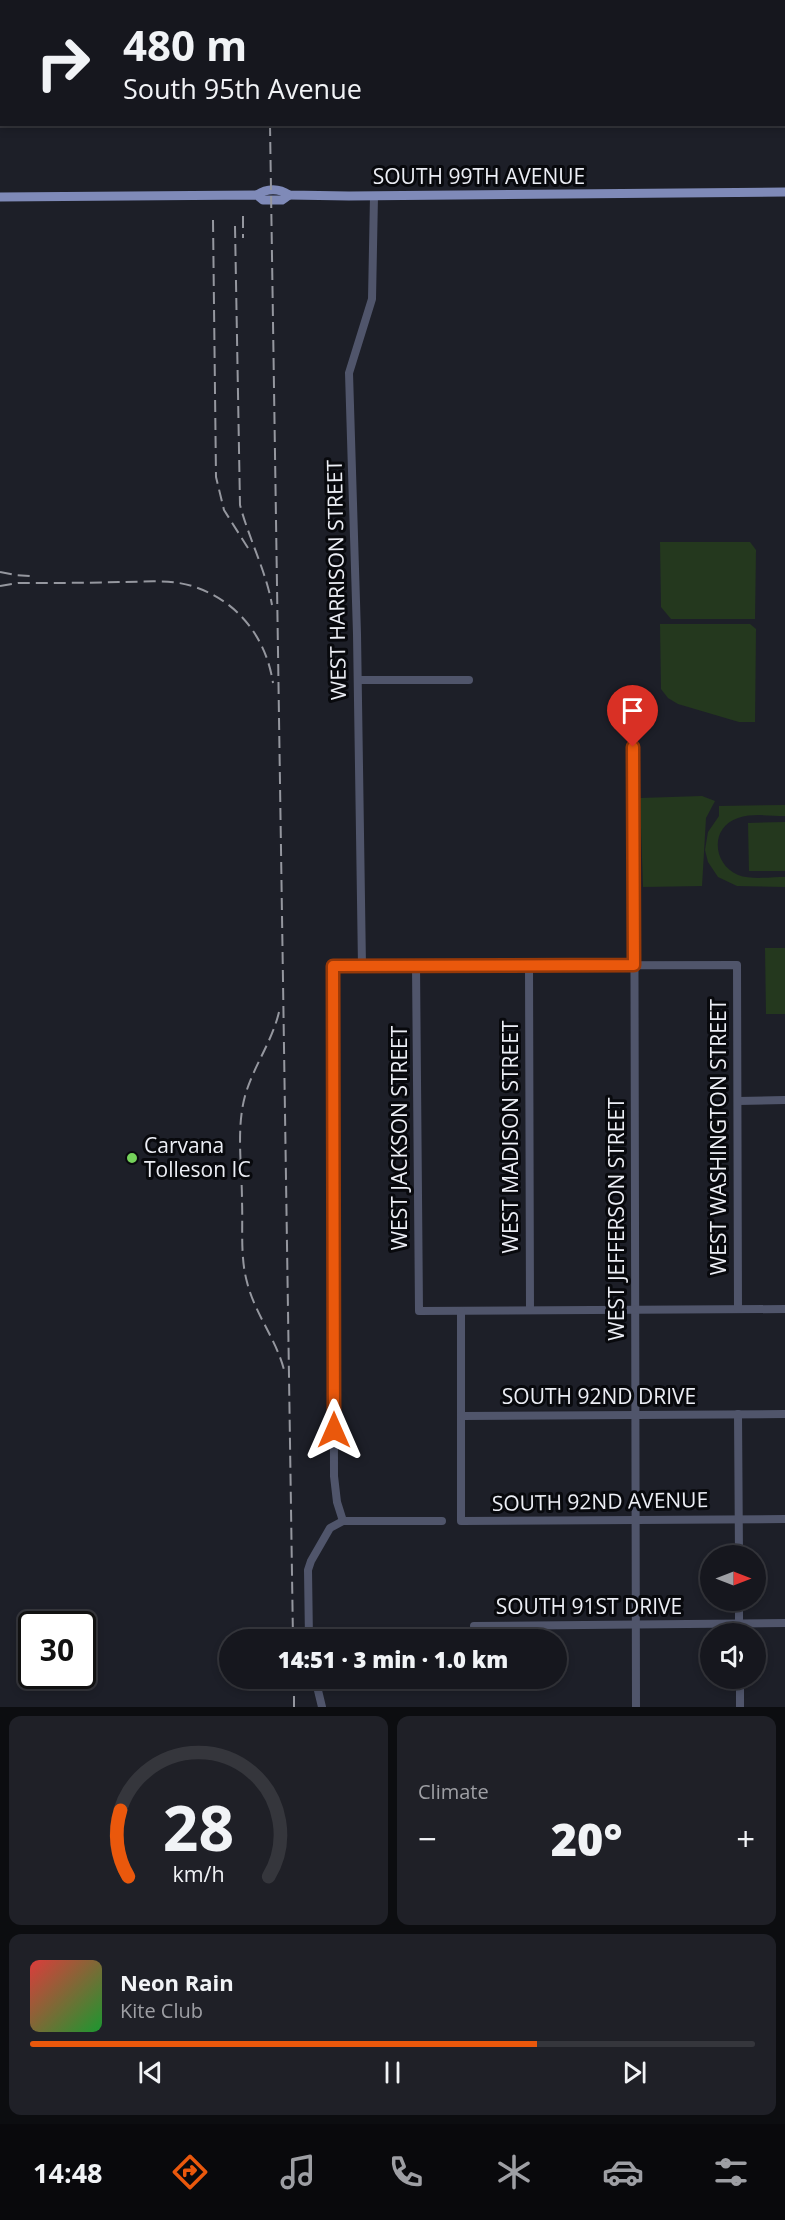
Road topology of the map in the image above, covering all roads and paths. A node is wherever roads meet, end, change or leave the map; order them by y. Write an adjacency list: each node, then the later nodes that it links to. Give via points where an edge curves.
1 (785, 192): 2 (main road, SOUTH 99TH AVENUE)
2 (374, 196): 3 (main road, SOUTH 99TH AVENUE, via 289,195 282,200 263,200 257,195); 4 (street, WEST HARRISON STREET, via 372,299 349,373)
3 (0, 197)
4 (357, 680): 5 (street); 10 (street, WEST HARRISON STREET)
5 (470, 680)
6 (633, 732): 9 (street, WEST JEFFERSON STREET)
7 (529, 964): 8 (street); 9 (street); 14 (street, WEST MADISON STREET)
8 (416, 965): 10 (street); 17 (street, WEST JACKSON STREET, via 419,1311)
9 (634, 965): 12 (street, WEST WASHINGTON STREET, via 737,964); 15 (street, WEST JEFFERSON STREET)
10 (362, 966): 25 (street, via 333,966 334,1476)
11 (785, 1100): 12 (street)
12 (738, 1101): 16 (street, WEST WASHINGTON STREET)
13 (785, 1309): 16 (street)
14 (530, 1310): 15 (street); 17 (street)
15 (635, 1310): 16 (street); 18 (street, WEST JEFFERSON STREET)
16 (738, 1310)
17 (461, 1311): 21 (street)
18 (635, 1414): 19 (street, SOUTH 92ND DRIVE); 21 (street, SOUTH 92ND DRIVE); 23 (street, WEST JEFFERSON STREET)
19 (738, 1414): 20 (street, SOUTH 92ND DRIVE); 22 (street)
20 (785, 1414)
21 (461, 1416): 23 (street, SOUTH 92ND AVENUE, via 461,1521)
22 (738, 1518): 23 (street, SOUTH 92ND AVENUE); 24 (street, SOUTH 92ND AVENUE); 27 (street)
23 (636, 1519): 33 (street, WEST JEFFERSON STREET)
24 (785, 1519)
25 (342, 1521): 26 (street); 35 (street, via 330,1528 308,1570)
26 (442, 1521)
27 (739, 1545)
28 (739, 1611): 30 (street)
29 (700, 1623): 33 (street, SOUTH 91ST DRIVE)
30 (739, 1623)
31 (766, 1623): 32 (street, SOUTH 91ST DRIVE)
32 (785, 1623)
33 (636, 1624): 34 (street, SOUTH 91ST DRIVE); 39 (street, WEST JEFFERSON STREET)
34 (474, 1626)
35 (309, 1629)
36 (318, 1689): 38 (street)
37 (740, 1689): 40 (street)
38 (322, 1707)
39 (636, 1707)
40 (740, 1707)

